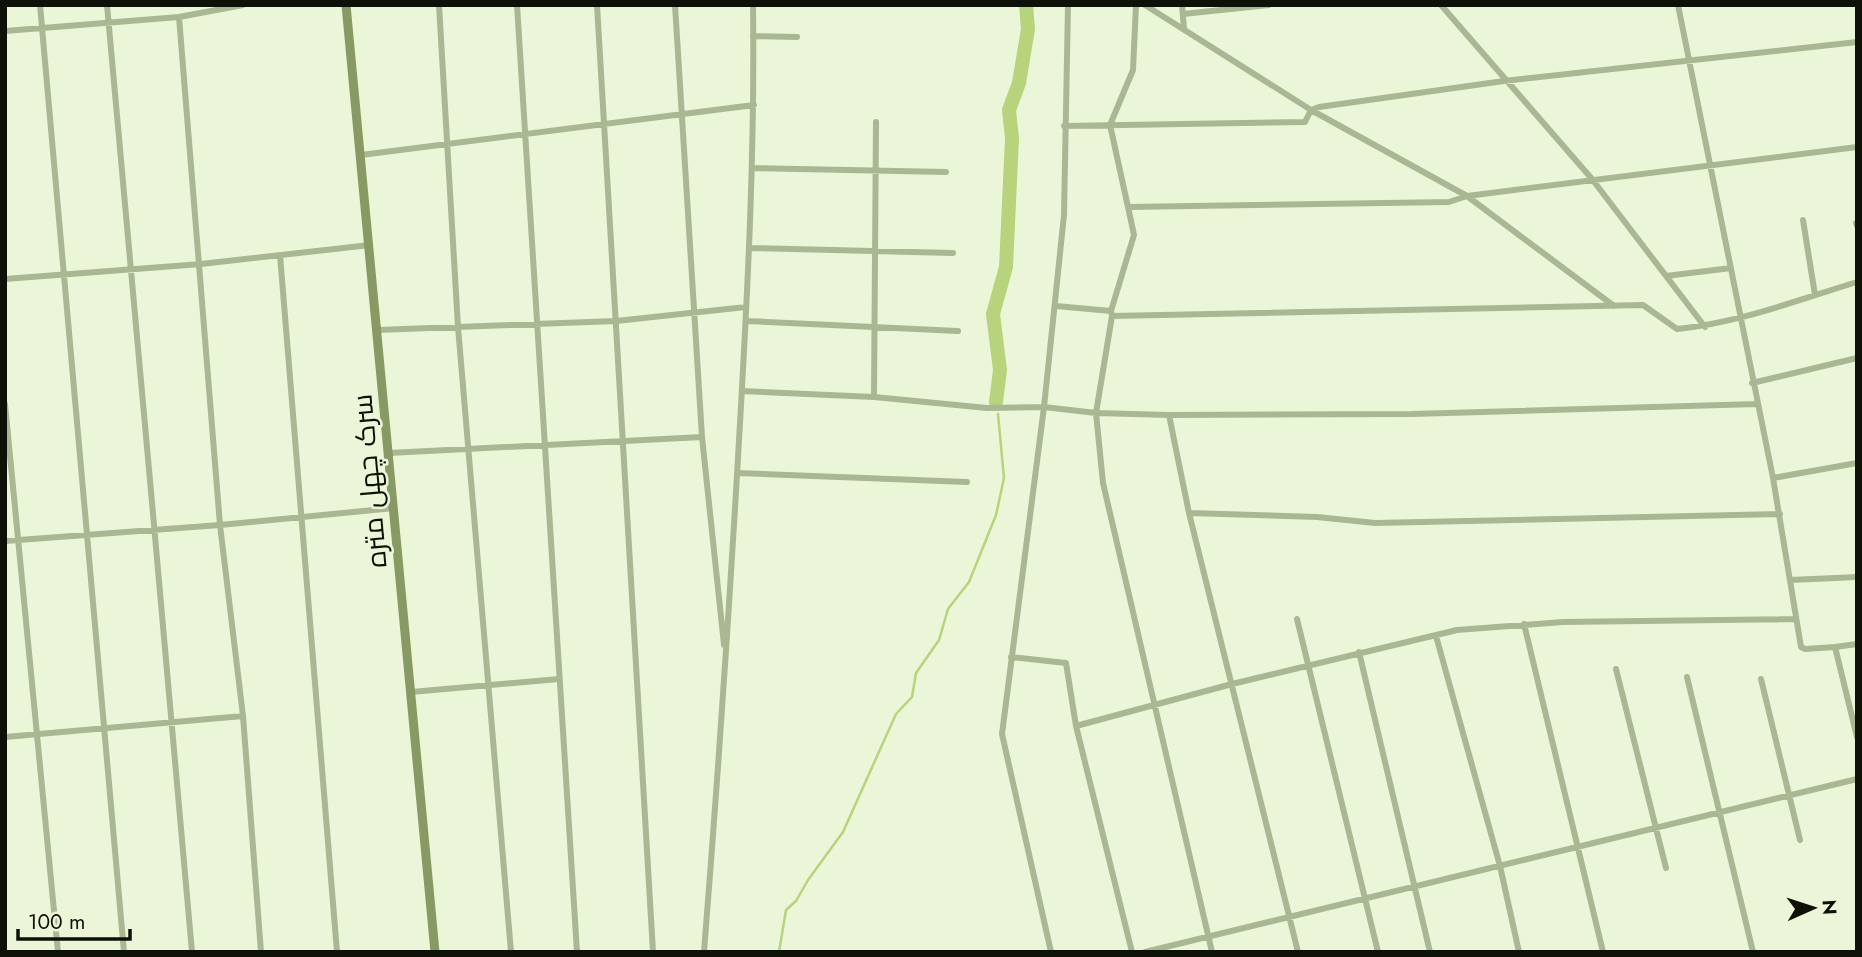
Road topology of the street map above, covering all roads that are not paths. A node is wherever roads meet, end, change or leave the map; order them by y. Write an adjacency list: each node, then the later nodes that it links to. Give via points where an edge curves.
1 (40, 5): 20 (street)
2 (107, 5): 19 (street)
3 (243, 5): 18 (street)
4 (346, 5): 38 (street, سرک چهل متره)
5 (439, 5): 36 (street)
6 (517, 5): 35 (street)
7 (597, 5): 32 (street)
8 (675, 5): 30 (street)
9 (753, 5): 23 (street)
10 (1068, 5): 34 (street)
11 (1136, 5): 33 (street, via 1133,70)
12 (1145, 5): 21 (street)
13 (1182, 5): 17 (street)
14 (1269, 5): 17 (street)
15 (1441, 5): 27 (street)
16 (1678, 5): 26 (street)
17 (1183, 14): 21 (street)
18 (179, 17): 19 (street); 52 (street)
19 (109, 24): 20 (street); 54 (street)
20 (42, 28): 22 (street); 55 (street)
21 (1184, 29): 29 (street)
22 (5, 31)
23 (753, 36): 24 (street); 28 (street)
24 (797, 37)
25 (1857, 42): 26 (street)
26 (1689, 60): 27 (street); 39 (street)
27 (1504, 80): 29 (street); 43 (street)
28 (754, 105): 30 (street); 40 (street)
29 (1311, 110): 33 (street, via 1305,122); 44 (street)
30 (682, 113): 32 (street); 63 (street)
31 (876, 122): 41 (street)
32 (604, 123): 35 (street); 66 (street)
33 (1110, 125): 34 (street); 45 (street)
34 (1063, 126): 60 (street, via 1064,215)
35 (525, 134): 36 (street); 68 (street)
36 (447, 144): 38 (street); 69 (street)
37 (1857, 147): 39 (street)
38 (361, 155): 47 (street, سرک چهل متره)
39 (1710, 163): 43 (street); 53 (street)
40 (752, 168): 41 (street); 48 (street)
41 (876, 172): 42 (street); 49 (street)
42 (946, 172)
43 (1592, 179): 44 (street); 56 (street)
44 (1467, 196): 45 (street, via 1449,202); 61 (street)
45 (1128, 206): 64 (street, via 1134,235)
46 (1803, 220): 59 (street)
47 (370, 245): 51 (street); 72 (street, سرک چهل متره)
48 (749, 248): 49 (street); 62 (street)
49 (876, 251): 50 (street); 70 (street)
50 (953, 253)
51 (280, 255): 52 (street); 95 (street)
52 (201, 264): 54 (street); 96 (street)
53 (1731, 268): 56 (street); 65 (street)
54 (134, 269): 55 (street); 97 (street)
55 (64, 275): 57 (street); 98 (street)
56 (1666, 276): 71 (street)
57 (5, 279)
58 (1857, 282): 59 (street)
59 (1815, 295): 65 (street)
60 (1056, 306): 64 (street); 80 (street)
61 (1614, 306): 64 (street); 71 (street, via 1643,306 1676,329)
62 (746, 307): 63 (street); 67 (street)
63 (694, 312): 66 (street); 83 (street)
64 (1112, 313): 81 (street)
65 (1741, 317): 71 (street); 75 (street)
66 (616, 321): 68 (street); 84 (street)
67 (746, 321): 70 (street); 76 (street)
68 (537, 324): 69 (street); 85 (street)
69 (458, 327): 72 (street); 86 (street)
70 (876, 327): 73 (street); 77 (street)
71 (1705, 327)
72 (377, 330): 87 (street, سرک چهل متره)
73 (958, 331)
74 (1857, 358): 75 (street)
75 (1752, 383): 79 (street)
76 (742, 391): 77 (street); 89 (street)
77 (874, 397): 80 (street, via 987,408)
78 (5, 404): 99 (street)
79 (1757, 404): 82 (street, via 1412,414); 90 (street)
80 (1044, 408): 81 (street); 110 (street)
81 (1096, 413): 82 (street); 120 (street, via 1103,483)
82 (1169, 415): 93 (street)
83 (702, 437): 84 (street); 112 (street)
84 (622, 440): 85 (street); 148 (street)
85 (544, 444): 86 (street); 115 (street)
86 (467, 447): 87 (street); 117 (street)
87 (389, 453): 92 (street, سرک چهل متره)
88 (1857, 463): 90 (street)
89 (737, 473): 91 (street); 112 (street)
90 (1773, 478): 94 (street)
91 (967, 482)
92 (394, 508): 95 (street); 119 (street, سرک چهل متره)
93 (1189, 513): 94 (street, via 1375,523); 118 (street)
94 (1780, 514): 102 (street)
95 (303, 518): 96 (street); 144 (street)
96 (220, 525): 97 (street); 121 (street)
97 (152, 529): 98 (street); 122 (street)
98 (88, 534): 99 (street); 124 (street)
99 (19, 540): 100 (street); 125 (street)
100 (5, 541)
101 (1857, 577): 102 (street)
102 (1790, 580): 104 (street)
103 (1297, 619): 111 (street)
104 (1796, 619): 105 (street); 108 (street, via 1802,649)
105 (1524, 625): 106 (street); 133 (street)
106 (1436, 636): 109 (street); 134 (street)
107 (1857, 644): 108 (street)
108 (1835, 647): 127 (street)
109 (1359, 652): 111 (street); 136 (street)
110 (1011, 657): 123 (street, via 1066,663); 150 (street, via 1002,734)
111 (1311, 664): 118 (street); 137 (street)
112 (726, 665): 149 (street)
113 (1616, 669): 131 (street)
114 (1687, 677): 130 (street)
115 (559, 679): 117 (street); 147 (street)
116 (1761, 679): 129 (street)
117 (488, 684): 119 (street); 146 (street)
118 (1232, 684): 120 (street); 138 (street)
119 (411, 692): 145 (street, سرک چهل متره)
120 (1155, 704): 123 (street); 139 (street)
121 (243, 716): 122 (street); 143 (street)
122 (171, 722): 124 (street); 142 (street)
123 (1076, 726): 151 (street)
124 (106, 728): 125 (street); 141 (street)
125 (38, 733): 126 (street); 140 (street)
126 (5, 737)
127 (1857, 737)
128 (1857, 779): 129 (street)
129 (1788, 796): 130 (street); 132 (street)
130 (1719, 813): 131 (street); 159 (street)
131 (1657, 828): 133 (street); 135 (street)
132 (1800, 839)
133 (1577, 847): 134 (street); 158 (street)
134 (1500, 866): 136 (street); 157 (street)
135 (1666, 868)
136 (1413, 887): 137 (street); 156 (street)
137 (1366, 898): 138 (street); 155 (street)
138 (1290, 917): 139 (street); 154 (street)
139 (1209, 936): 152 (street); 153 (street)
140 (58, 952)
141 (124, 952)
142 (192, 952)
143 (261, 952)
144 (337, 952)
145 (435, 952)
146 (511, 952)
147 (577, 952)
148 (653, 952)
149 (704, 952)
150 (1051, 952)
151 (1132, 952)
152 (1145, 952)
153 (1212, 952)
154 (1298, 952)
155 (1378, 952)
156 (1430, 952)
157 (1519, 952)
158 (1602, 952)
159 (1753, 952)

